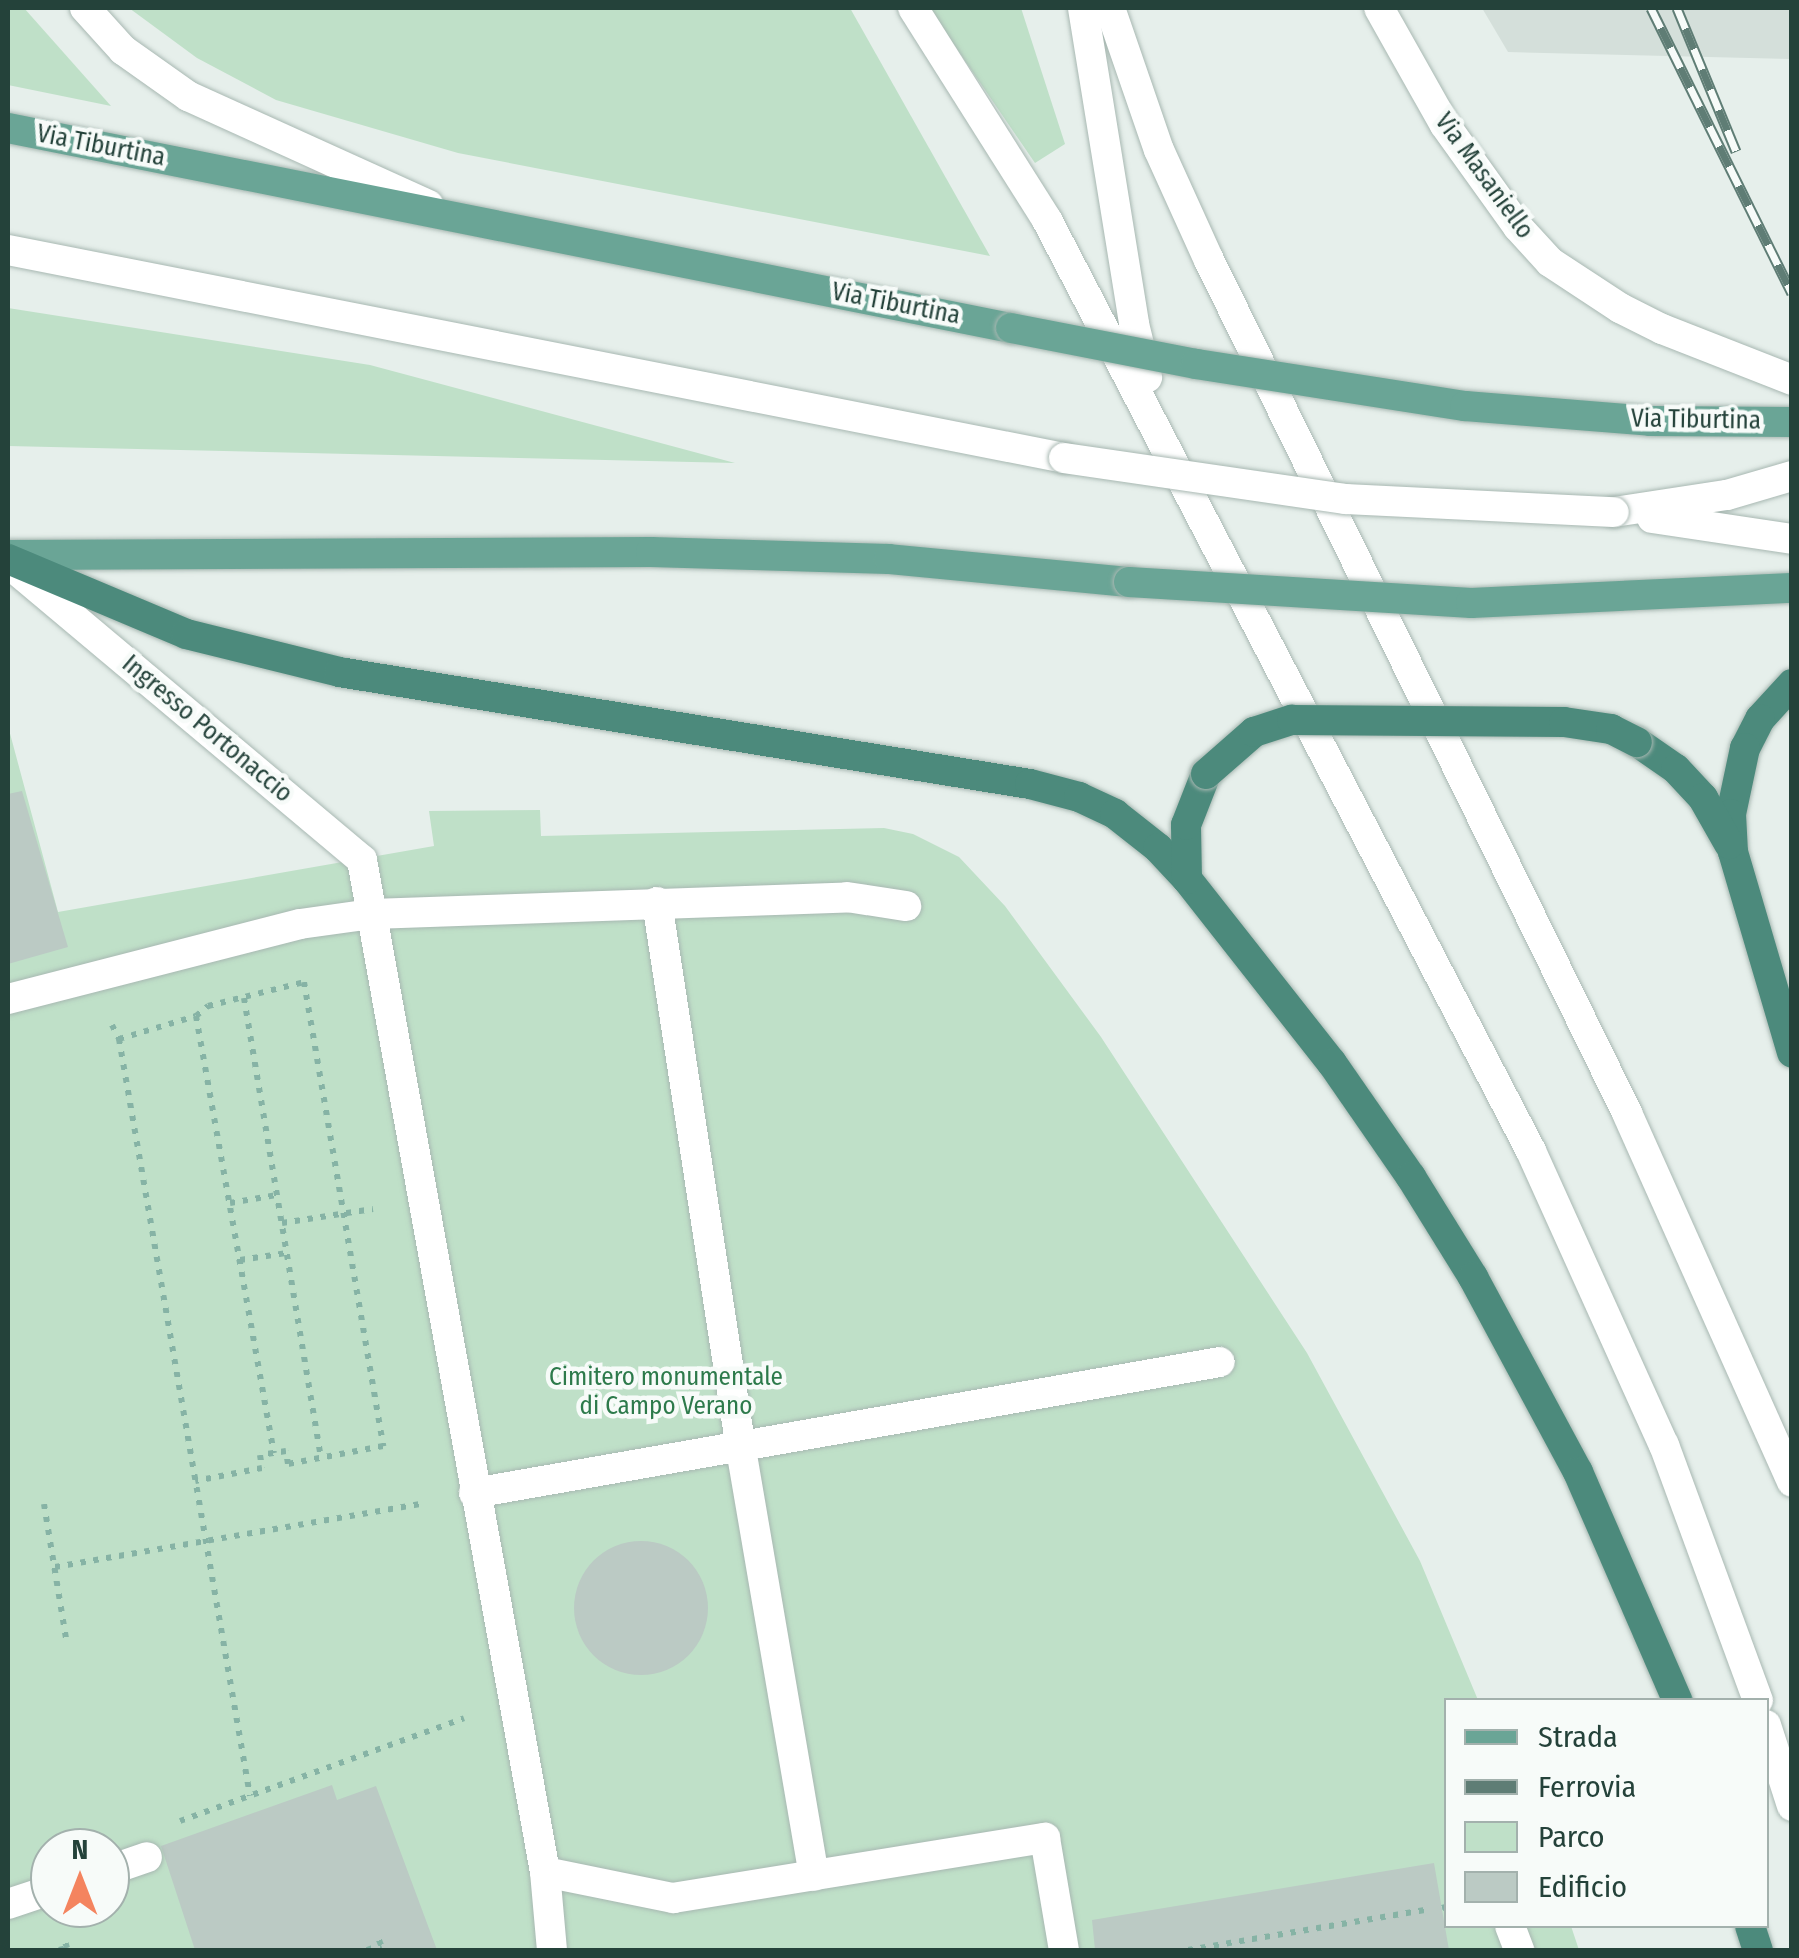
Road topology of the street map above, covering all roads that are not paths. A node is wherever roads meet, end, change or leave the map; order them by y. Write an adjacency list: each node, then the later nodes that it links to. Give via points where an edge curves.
1 (85, 8): 7 (lane, via 123,50 188,96)
2 (913, 8): 11 (lane, via 1047,220)
3 (1083, 8): 11 (lane, via 1134,324)
4 (1110, 8): 28 (lane, via 1160,150 1209,260 1627,1113)
5 (1379, 8): 9 (lane, Via Masaniello, via 1444,126 1550,262 1662,329)
6 (8, 128): 7 (main road, Via Tiburtina)
7 (449, 214): 10 (main road, Via Tiburtina, bridge, via 1196,364 1466,406 1650,421)
8 (8, 250): 13 (lane, bridge, via 1064,458 1346,499)
9 (1792, 380)
10 (1792, 422)
11 (1171, 457): 31 (lane, via 1530,1150 1664,1445)
12 (1792, 476): 13 (lane, via 1727,496)
13 (1614, 512): 14 (lane)
14 (1792, 539)
15 (8, 559): 16 (main road, bridge, via 651,552 889,560 1470,602); 19 (highway, via 186,634 339,672 1057,790 1126,822); 22 (lane, Ingresso Portonaccio, via 362,860)
16 (1792, 588)
17 (1792, 684): 18 (highway, via 1760,719 1745,748 1732,814)
18 (1733, 852): 19 (highway, bridge, via 1703,798 1676,769 1612,729 1564,722 1292,720 1254,732 1206,774 1186,825); 23 (highway)
19 (1187, 880): 30 (highway, via 1332,1063 1473,1278 1598,1514)
20 (657, 902): 21 (lane, via 847,897); 22 (lane); 27 (lane)
21 (906, 906)
22 (372, 914): 24 (lane, via 300,924); 29 (lane, Ingresso Portonaccio)
23 (1783, 988): 25 (highway)
24 (8, 999)
25 (1792, 1052)
26 (1220, 1362): 27 (lane)
27 (741, 1448): 29 (lane); 37 (lane)
28 (1792, 1482)
29 (474, 1493): 36 (lane, Ingresso Portonaccio)
30 (1677, 1698)
31 (1757, 1698)
32 (1769, 1733): 33 (lane)
33 (1792, 1806)
34 (147, 1857): 35 (lane)
35 (130, 1863)
36 (545, 1872): 37 (lane, via 672,1898); 38 (lane, Ingresso Portonaccio)
37 (814, 1876): 39 (lane, via 1045,1838)
38 (552, 1950)
39 (1064, 1950)

